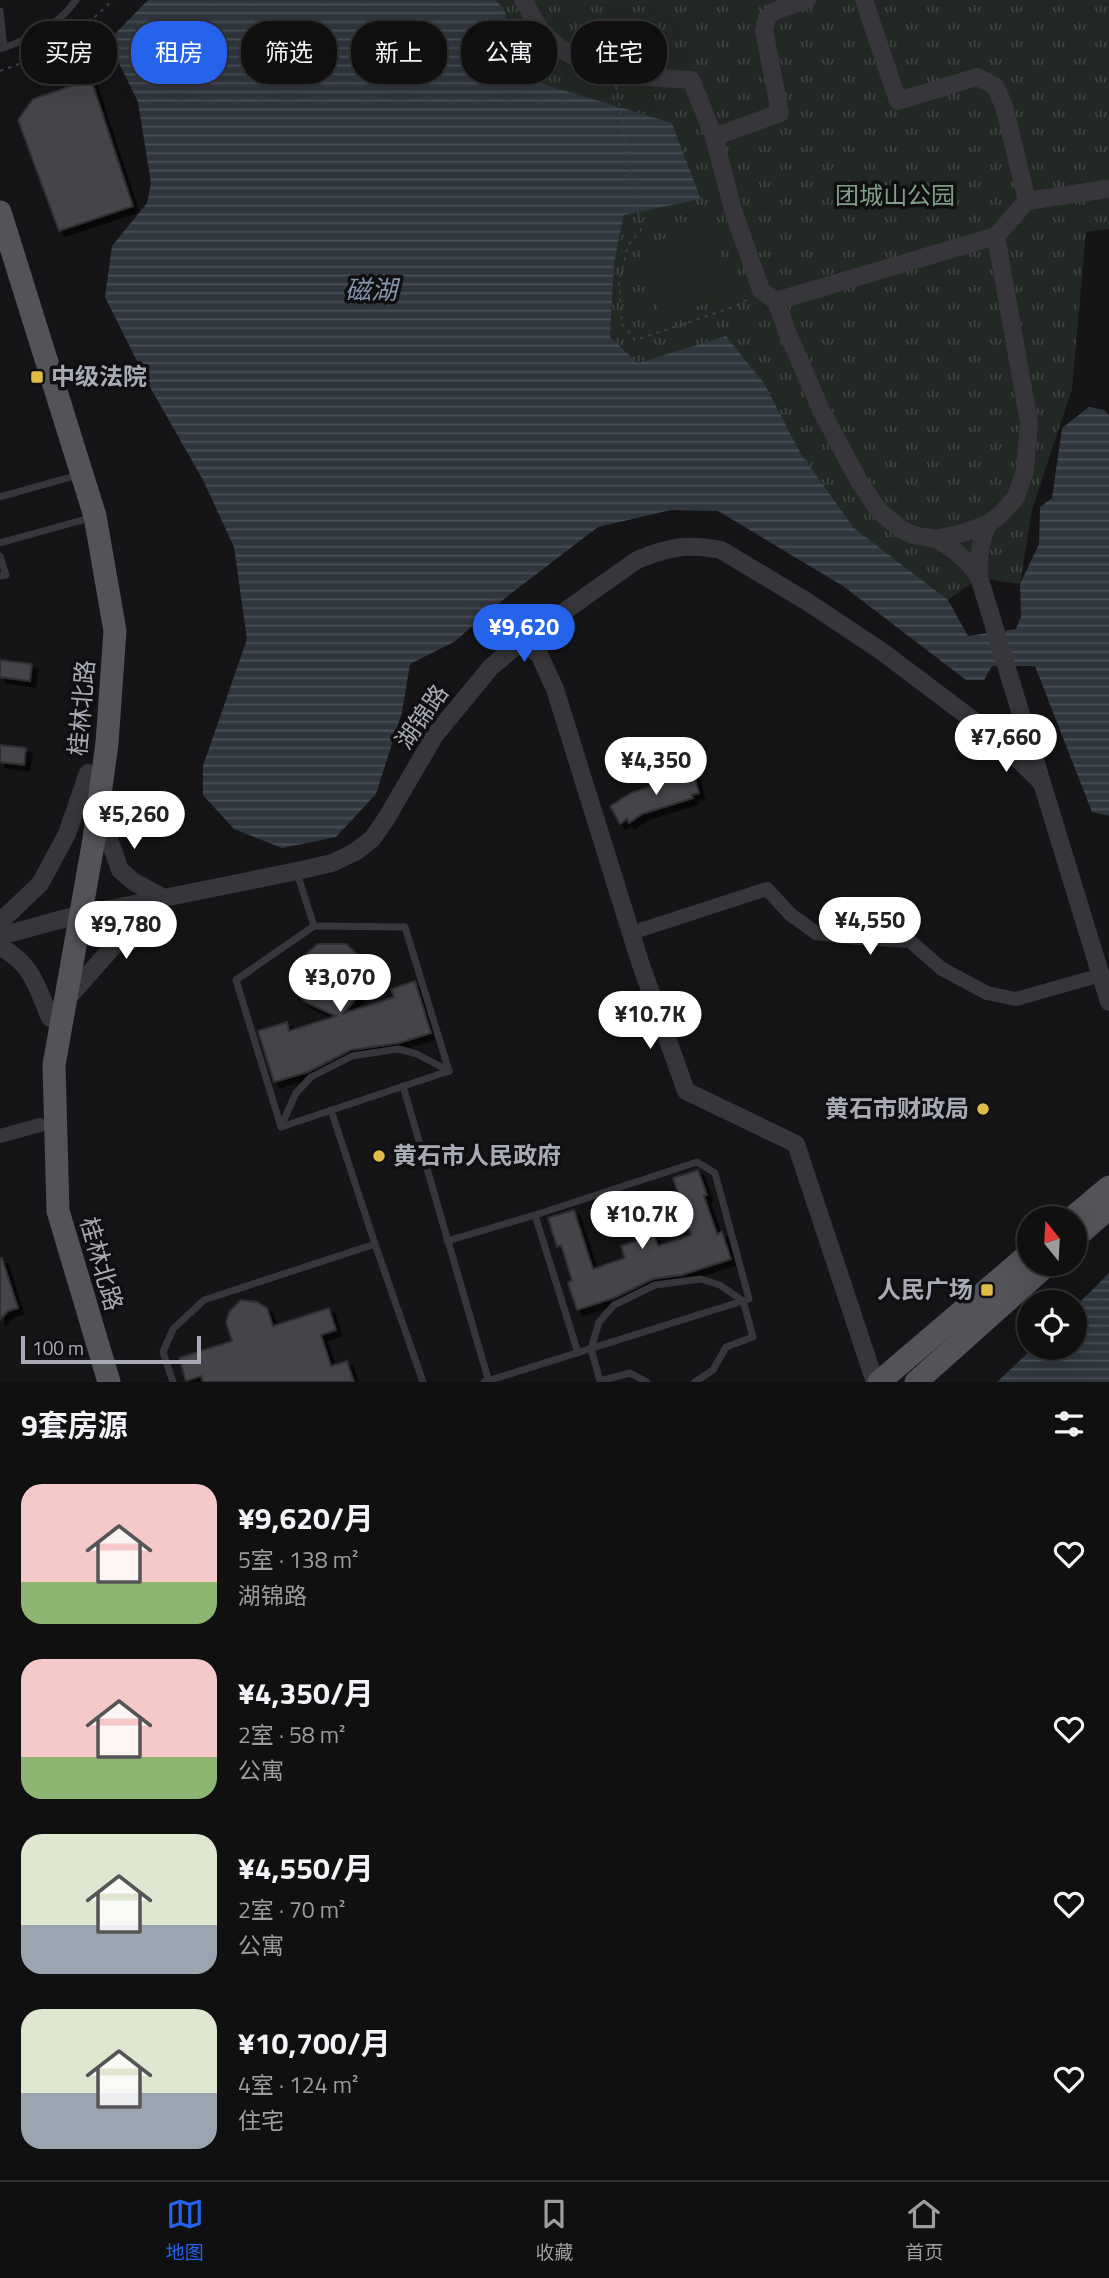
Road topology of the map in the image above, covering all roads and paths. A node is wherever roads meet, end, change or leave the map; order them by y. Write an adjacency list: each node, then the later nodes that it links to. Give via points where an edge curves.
1 (76, 0): 7 (lane, via 65,16 25,41)
2 (113, 0): 8 (path, via 64,47)
3 (523, 0): 10 (street, via 539,28 559,48 583,62 647,78 691,80)
4 (807, 0): 10 (street, via 774,11 764,30 780,113)
5 (864, 0): 12 (street, via 898,101 977,77 995,86)
6 (0, 11): 7 (lane)
7 (2, 48)
8 (0, 71)
9 (616, 89): 16 (path, via 641,230 628,245 619,282 622,324 635,340)
10 (713, 137): 17 (street, via 761,290)
11 (1107, 189): 12 (street)
12 (1027, 201): 14 (street)
13 (0, 212): 18 (main road, 桂林北路)
14 (996, 236): 17 (street); 21 (street, via 1030,423 1020,490)
15 (0, 256): 18 (main road, 桂林北路)
16 (750, 298)
17 (776, 301): 22 (street, via 821,410 866,493 901,529)
18 (75, 476): 19 (lane); 20 (main road, 桂林北路)
19 (0, 497)
20 (88, 519): 23 (lane); 28 (main road, 桂林北路, via 101,630); 30 (main road, 桂林北路, via 115,631)
21 (988, 523): 22 (street); 26 (street, via 978,556)
22 (936, 539): 26 (street, via 968,561)
23 (0, 543)
24 (0, 556): 25 (lane, via 6,575)
25 (0, 576)
26 (979, 578): 29 (street)
27 (521, 642): 29 (street, 湖锦路, via 658,551 680,546 722,550 846,626 998,739); 31 (street, 湖锦路, via 491,667 435,735 372,839 332,863); 36 (street, via 539,654 555,689)
28 (88, 773): 33 (main road, 桂林北路); 34 (street, via 67,834 40,884)
29 (1041, 782): 39 (street)
30 (98, 809): 32 (street, via 120,870); 33 (main road, 桂林北路)
31 (297, 871): 32 (street, 湖锦路); 35 (lane)
32 (164, 898): 33 (street, 湖锦路); 41 (street, via 135,922)
33 (75, 916): 37 (street, 湖锦路); 41 (main road, 桂林北路)
34 (0, 922)
35 (314, 926): 42 (lane, via 405,926); 46 (lane, via 236,980)
36 (631, 933): 39 (street, via 767,889 816,933 910,942 942,969 987,993 1016,999); 67 (street, via 686,1091 796,1144)
37 (0, 936)
38 (0, 947): 41 (street, via 25,965)
39 (1101, 975): 40 (street)
40 (1109, 1002)
41 (58, 1009): 45 (main road, 桂林北路, via 41,1062); 61 (main road, 桂林北路, via 54,1065 58,1211)
42 (449, 1071): 43 (lane); 46 (lane, via 398,1049 352,1056 311,1077 296,1093)
43 (403, 1086): 44 (lane); 53 (lane)
44 (331, 1110): 46 (lane); 54 (lane)
45 (40, 1125): 47 (street); 60 (main road, 桂林北路, via 44,1211)
46 (281, 1127)
47 (0, 1136)
48 (1109, 1186): 49 (main road)
49 (1086, 1206)
50 (1109, 1208): 52 (main road)
51 (535, 1215): 53 (lane); 57 (lane, via 696,1162 715,1173 750,1299); 59 (lane)
52 (1087, 1227)
53 (447, 1241): 64 (lane)
54 (375, 1244): 62 (lane, via 204,1300 173,1329 163,1352); 63 (lane)
55 (1017, 1264): 67 (main road)
56 (1035, 1276): 68 (main road)
57 (743, 1301): 58 (lane); 58 (lane, via 720,1285 701,1279 655,1285 614,1305 599,1322); 66 (lane, via 753,1337 726,1347 713,1370)
58 (591, 1349): 59 (lane); 65 (lane, via 600,1381 630,1373)
59 (578, 1353): 64 (lane)
60 (93, 1382)
61 (109, 1382)
62 (173, 1382)
63 (423, 1382)
64 (487, 1382)
65 (646, 1382)
66 (695, 1382)
67 (877, 1382)
68 (916, 1382)

